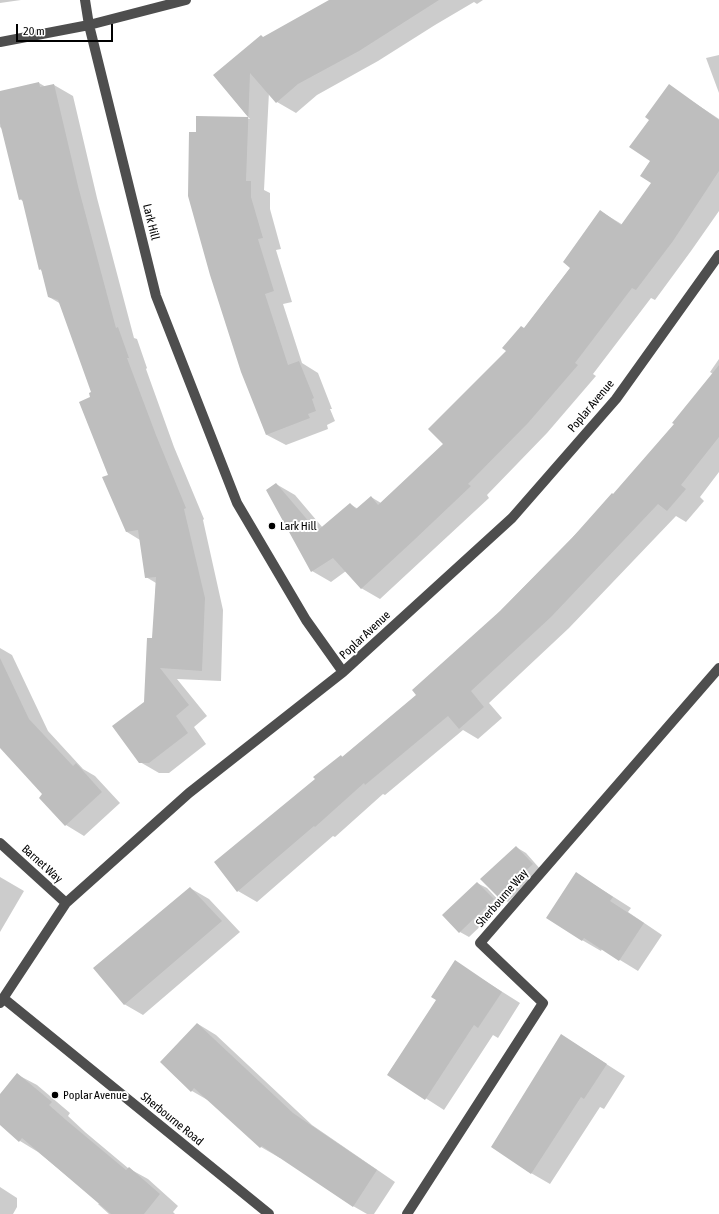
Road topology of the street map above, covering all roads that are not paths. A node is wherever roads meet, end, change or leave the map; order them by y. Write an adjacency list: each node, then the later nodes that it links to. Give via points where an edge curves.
1 (85, 0): 3 (street, Lark Hill)
2 (186, 0): 3 (street)
3 (89, 24): 4 (street); 7 (street, Lark Hill, via 156,296 237,503 306,620)
4 (0, 42)
5 (719, 254): 7 (street, Poplar Avenue, via 616,399 512,518)
6 (719, 668): 12 (street, Sherbourne Way, via 480,943 543,1003)
7 (343, 672): 9 (street, Poplar Avenue, via 189,793)
8 (0, 843): 9 (street, Barnet Way)
9 (66, 904): 10 (street, Poplar Avenue)
10 (1, 1001): 11 (street, Sherbourne Road)
11 (269, 1214)
12 (407, 1214)

